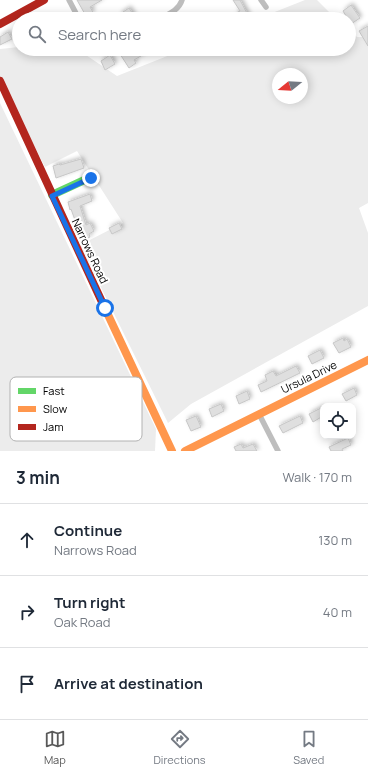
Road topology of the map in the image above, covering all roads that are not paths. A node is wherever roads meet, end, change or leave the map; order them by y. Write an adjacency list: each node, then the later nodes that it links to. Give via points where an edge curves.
1 (44, 0): 6 (street)
2 (69, 0): 7 (street)
3 (261, 0): 5 (street)
4 (181, 2): 8 (street)
5 (266, 7)
6 (22, 12)
7 (76, 12)
8 (172, 12)
9 (12, 17): 10 (street)
10 (0, 24)
11 (0, 81): 13 (street, Narrows Road)
12 (91, 178): 13 (street)
13 (52, 196): 15 (street, Narrows Road)
14 (368, 360): 17 (street, Ursula Drive)
15 (137, 377)
16 (142, 387): 18 (street, Narrows Road)
17 (259, 414): 19 (street, Ursula Drive); 20 (street)
18 (172, 451)
19 (185, 451)
20 (278, 451)

